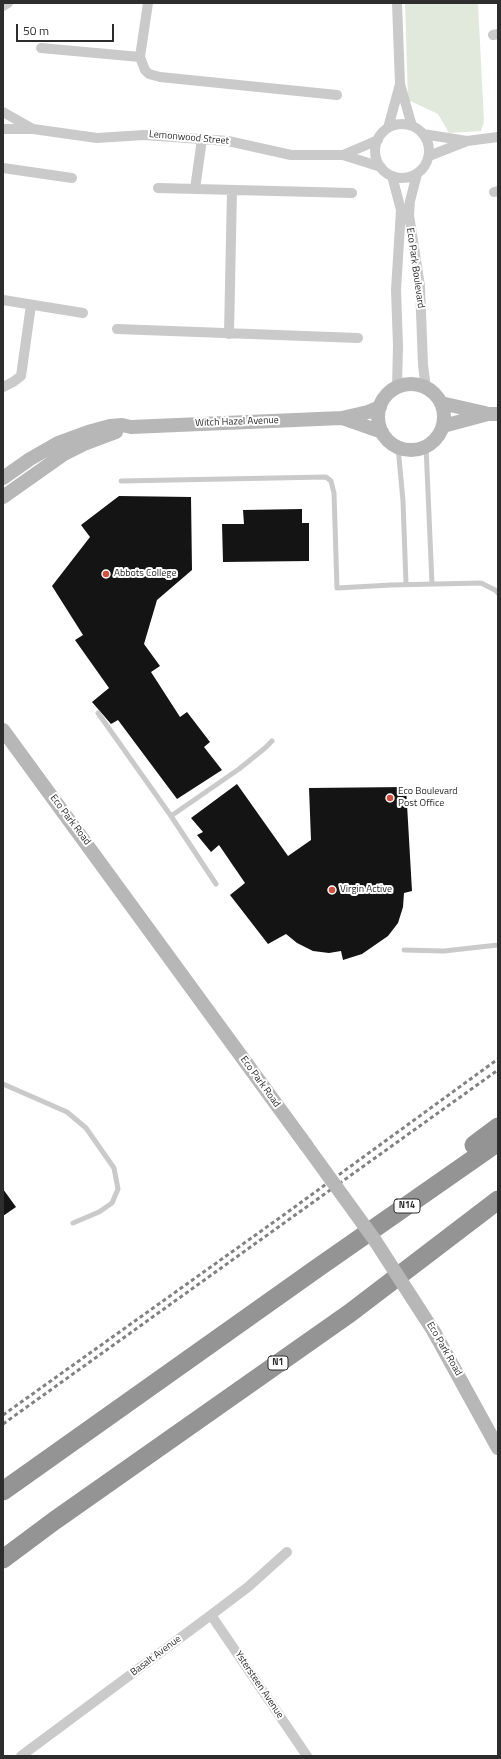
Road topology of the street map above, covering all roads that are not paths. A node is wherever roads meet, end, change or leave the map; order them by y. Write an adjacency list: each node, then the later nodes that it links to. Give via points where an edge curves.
1 (8, 3): 4 (street)
2 (148, 3): 6 (street)
3 (397, 3): 7 (street)
4 (3, 6)
5 (41, 48): 6 (street)
6 (140, 57): 8 (street, via 145,70 155,76)
7 (400, 84): 10 (street); 11 (street)
8 (337, 95)
9 (3, 112): 13 (street, Lemonwood Street)
10 (412, 126): 11 (street, via 400,124); 14 (street)
11 (388, 128): 17 (street)
12 (3, 129): 13 (street, Lemonwood Street)
13 (33, 129): 16 (street, Lemonwood Street, via 97,138 144,135)
14 (423, 134): 18 (street); 20 (street, via 429,148)
15 (498, 138): 18 (street)
16 (202, 139): 19 (street, Lemonwood Street, via 239,143 291,155); 27 (street)
17 (378, 140): 19 (street, Lemonwood Street); 22 (street, via 375,154)
18 (467, 141): 20 (street)
19 (343, 155): 22 (street, Lemonwood Street)
20 (429, 156): 23 (street)
21 (3, 168): 25 (street)
22 (381, 168): 24 (street)
23 (417, 174): 24 (street, via 405,178); 38 (street, Eco Park Boulevard, via 409,215 420,286)
24 (392, 176): 37 (street, Eco Park Boulevard, via 401,210 396,290)
25 (72, 178)
26 (158, 188): 27 (street)
27 (195, 189): 28 (street)
28 (232, 190): 29 (street); 34 (street)
29 (352, 193)
30 (3, 300): 31 (street)
31 (31, 305): 32 (street); 36 (street, via 21,376)
32 (83, 313)
33 (117, 329): 34 (street)
34 (229, 334): 35 (street)
35 (358, 338)
36 (3, 387)
37 (397, 387): 38 (street, via 407,384); 40 (street, via 386,395)
38 (426, 388): 39 (street)
39 (441, 403): 41 (street); 43 (street)
40 (380, 406): 42 (street, Witch Hazel Avenue, via 368,412); 45 (street, via 379,424)
41 (493, 414): 43 (street)
42 (342, 418): 44 (street, Witch Hazel Avenue); 45 (street, Witch Hazel Avenue)
43 (443, 426): 46 (street, via 440,434)
44 (131, 427): 48 (street, Witch Hazel Avenue, via 110,426 73,436 58,442); 50 (street, Witch Hazel Avenue, via 64,454)
45 (382, 432): 47 (street, via 388,441)
46 (426, 446): 47 (street, via 412,450); 52 (lane)
47 (398, 447): 51 (lane)
48 (3, 478)
49 (122, 481): 51 (lane, via 326,477 331,481 334,493 337,588)
50 (3, 497)
51 (406, 584): 52 (lane)
52 (432, 584): 53 (lane, via 481,583)
53 (498, 593)
54 (98, 714): 57 (lane)
55 (3, 730): 67 (street, Eco Park Road, bridge, via 370,1233 434,1332)
56 (272, 741): 57 (lane, via 239,769)
57 (171, 816): 58 (lane)
58 (216, 884)
59 (498, 946): 60 (lane, via 444,951)
60 (404, 950)
61 (3, 1084): 65 (lane, via 67,1112 86,1128 114,1168 118,1189 112,1203 99,1212)
62 (498, 1126): 66 (highway)
63 (498, 1142): 66 (highway, N14)
64 (498, 1200): 70 (highway, N1, via 350,1313)
65 (73, 1223)
66 (316, 1269): 68 (highway)
67 (498, 1448)
68 (3, 1491)
69 (287, 1552): 71 (street, Basalt Avenue)
70 (3, 1559)
71 (211, 1615): 72 (street, Basalt Avenue); 73 (street, Ystersteen Avenue)
72 (21, 1756)
73 (307, 1756)

